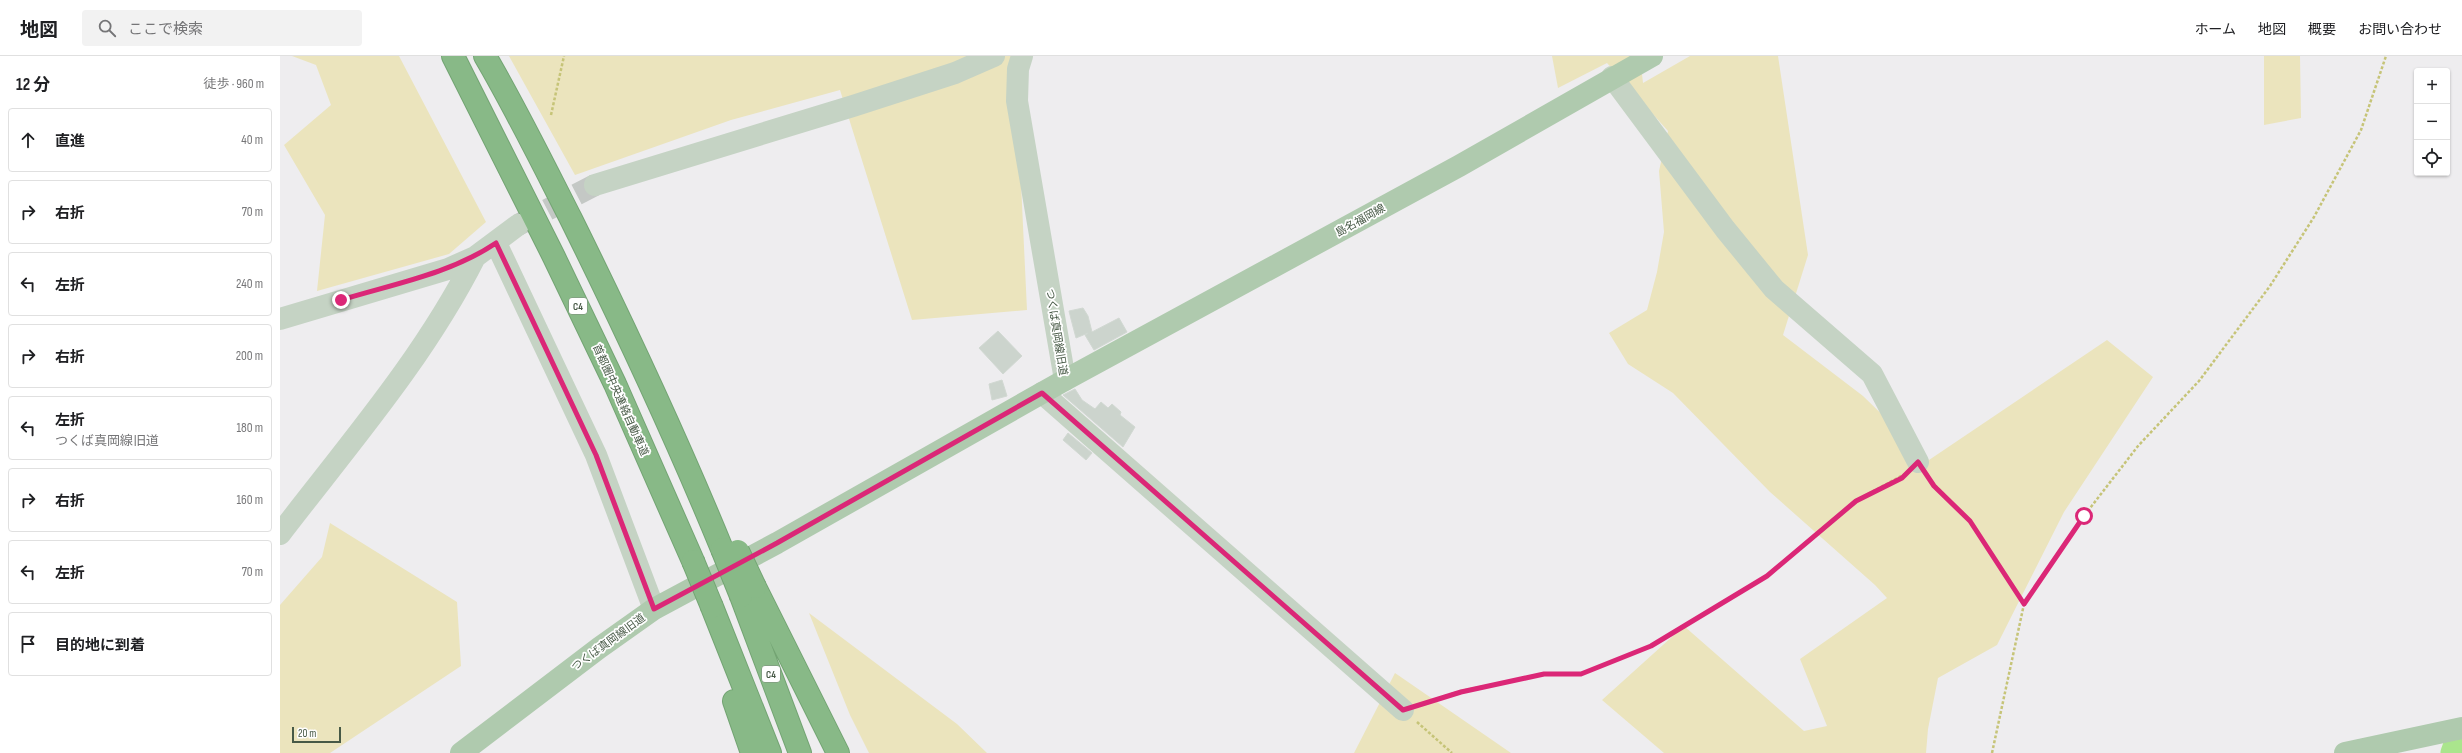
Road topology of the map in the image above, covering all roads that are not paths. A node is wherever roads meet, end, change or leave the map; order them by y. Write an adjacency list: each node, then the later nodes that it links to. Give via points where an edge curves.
1 (453, 56): 18 (highway, 首都圏中央連絡自動車道 / C4, bridge, via 615,384)
2 (485, 56): 16 (highway, C4, bridge, via 513,105 612,301)
3 (994, 56): 7 (street, via 955,73 853,106)
4 (1022, 56): 12 (street, つくば真岡線旧道, via 1018,68 1017,101)
5 (1652, 56): 6 (main road, 島名福岡線)
6 (1612, 77): 12 (main road, 島名福岡線, via 1452,169); 14 (street, via 1725,229 1774,289 1872,374)
7 (595, 185)
8 (518, 225): 9 (street)
9 (496, 243): 10 (street); 17 (street, via 596,455)
10 (475, 257): 11 (street, via 448,268); 15 (street, via 454,300 421,350)
11 (280, 319)
12 (1065, 380): 13 (main road, つくば真岡線旧道)
13 (1042, 393): 17 (main road, つくば真岡線旧道, via 777,543); 19 (street)
14 (1918, 462)
15 (280, 534)
16 (748, 591): 24 (highway, C4); 25 (highway)
17 (654, 609): 21 (main road, つくば真岡線旧道)
18 (707, 609): 22 (highway); 23 (highway, 首都圏中央連絡自動車道 / C4)
19 (1403, 710)
20 (2462, 728): 26 (main road)
21 (461, 753)
22 (752, 753)
23 (770, 753)
24 (800, 753)
25 (838, 753)
26 (2345, 753)

